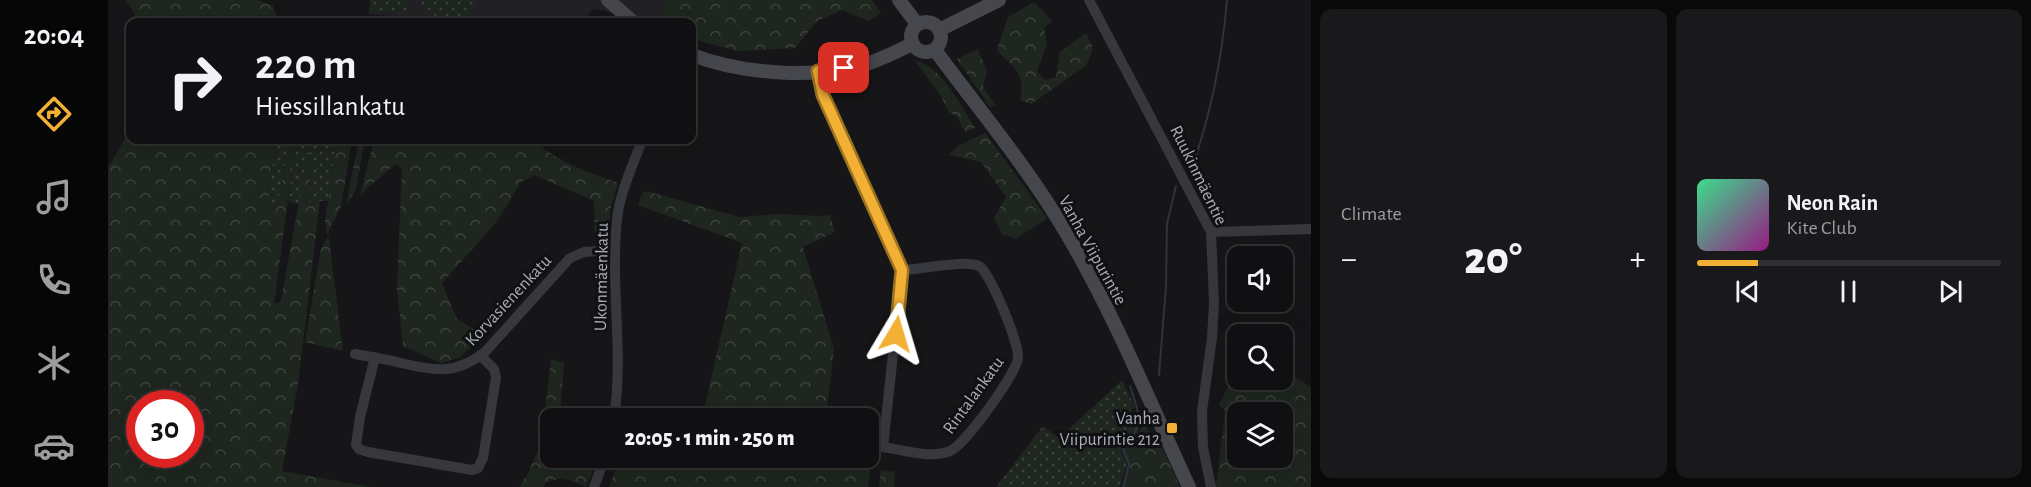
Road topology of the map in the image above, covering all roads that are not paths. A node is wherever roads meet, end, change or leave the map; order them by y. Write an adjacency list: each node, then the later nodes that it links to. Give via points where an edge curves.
1 (608, 0): 5 (street)
2 (898, 0): 6 (street)
3 (999, 0): 7 (street)
4 (1089, 0): 14 (street, Ruukinmäentie)
5 (628, 18)
6 (917, 24): 7 (street, via 932,23); 8 (street, via 910,33)
7 (939, 30): 9 (street)
8 (912, 44): 9 (street, via 920,51); 11 (street, via 868,63)
9 (935, 50): 23 (street, Vanha Viipurintie, via 1067,233)
10 (696, 57): 11 (street, via 744,70)
11 (818, 71): 16 (street, via 827,105)
12 (641, 144): 15 (street, Ukonmäenkatu, via 624,189)
13 (1311, 229): 14 (street)
14 (1211, 232): 24 (street, Ruukinmäentie, via 1214,303 1203,411 1203,447)
15 (615, 250): 18 (street, Korvasienenkatu, via 584,252 570,258); 20 (street, Ukonmäenkatu)
16 (902, 270): 16 (street, Rintalankatu, via 883,447 932,455 951,451 961,444 1012,374 1019,358 1016,342 990,279 980,267 958,264)
17 (355, 354): 19 (street, Korvasienenkatu)
18 (480, 355): 19 (street, Korvasienenkatu, via 462,367 442,370); 19 (street, via 494,369 496,378 483,458 478,468 472,470 359,449 356,445 360,417)
19 (375, 357)
20 (615, 408)
21 (601, 468): 22 (street)
22 (594, 487)
23 (1189, 487)
24 (1211, 487)

